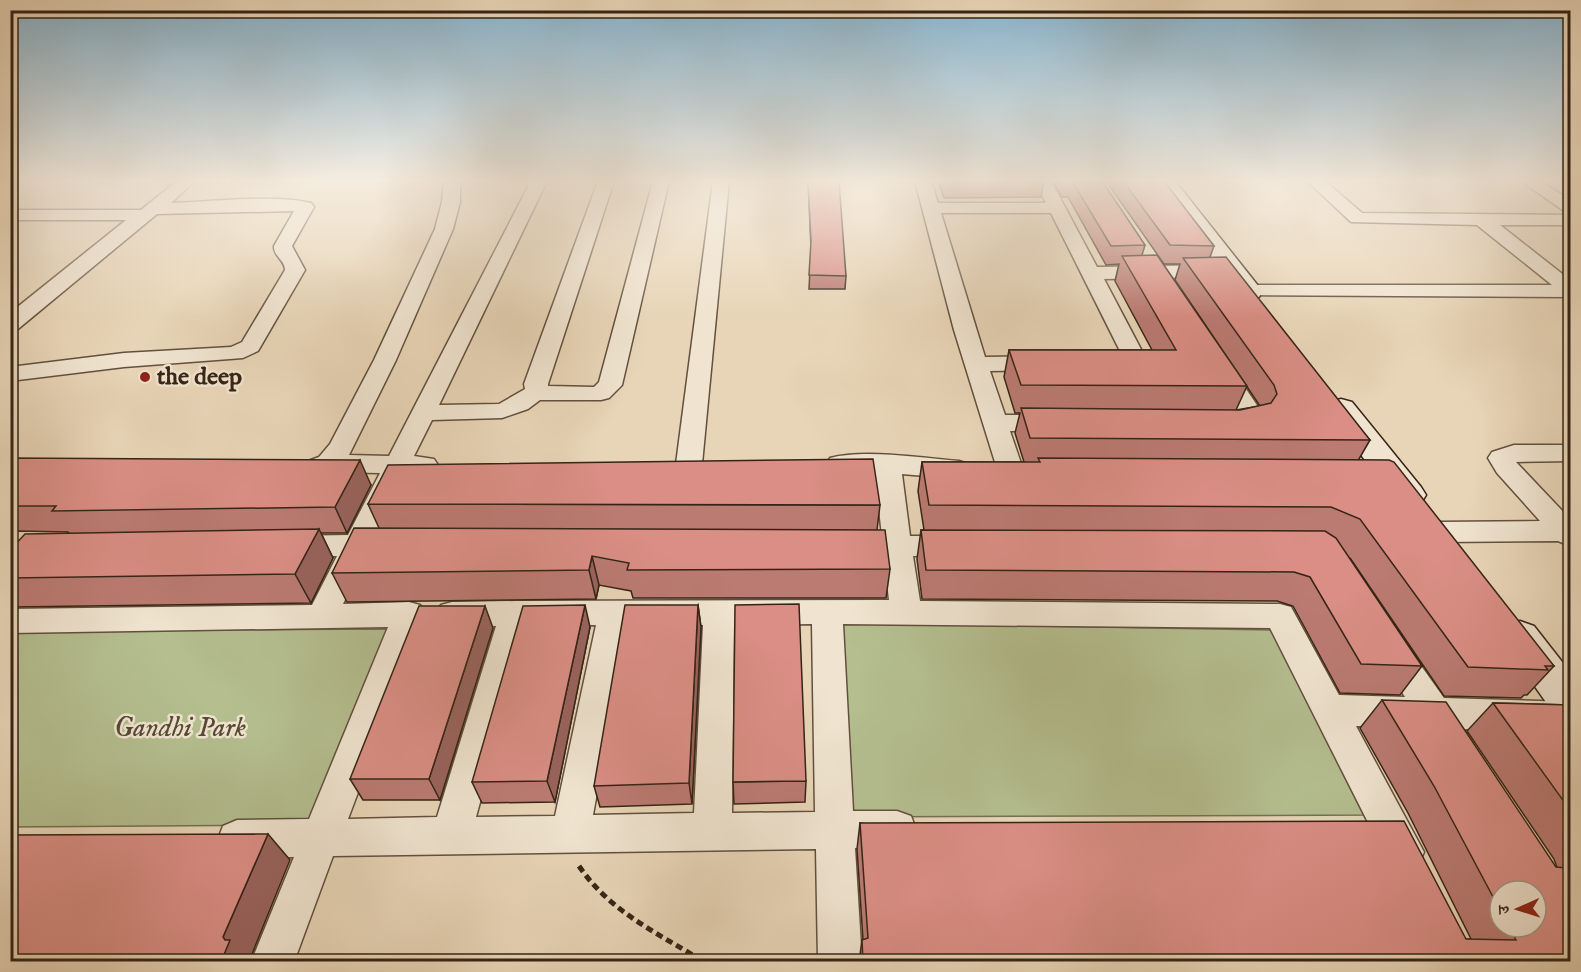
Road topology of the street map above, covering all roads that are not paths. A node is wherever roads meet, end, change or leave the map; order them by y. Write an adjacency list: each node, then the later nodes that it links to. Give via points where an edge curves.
1 (130, 226): 18 (street)
2 (294, 226): 23 (street, via 283,250 295,270 250,346 235,353 135,359)
3 (445, 226): 31 (street, via 342,448)
4 (516, 226): 26 (street)
5 (590, 226): 25 (street, via 536,384)
6 (650, 226): 25 (street, via 610,385 602,393 594,394)
7 (716, 226): 32 (street)
8 (935, 226): 22 (street)
9 (1065, 226): 13 (street)
10 (1199, 226): 14 (street)
11 (1490, 226): 15 (street)
12 (1150, 263): 13 (street); 14 (street); 16 (street)
13 (1089, 273): 21 (street, via 1134,355 1123,361)
14 (1241, 281): 15 (street); 17 (street)
15 (1570, 290)
16 (1169, 292)
17 (1269, 316)
18 (10, 324)
19 (1209, 351): 29 (street, via 1252,418 1242,425)
20 (1067, 362): 22 (street)
21 (1089, 362)
22 (976, 364): 27 (street)
23 (10, 375)
24 (1324, 387): 39 (street)
25 (537, 391): 26 (street, via 502,411)
26 (423, 413): 35 (street)
27 (996, 423): 28 (street); 34 (street, via 1004,474)
28 (1077, 424)
29 (1206, 425)
30 (1570, 453): 41 (street, via 1514,453 1501,458)
31 (328, 463): 35 (street); 37 (street)
32 (689, 464)
33 (818, 464): 34 (street)
34 (887, 464): 45 (street)
35 (399, 465): 36 (street); 42 (street)
36 (445, 465)
37 (295, 469)
38 (1359, 477): 39 (street)
39 (1395, 477): 40 (street)
40 (1440, 532): 41 (street); 48 (street)
41 (1569, 533)
42 (358, 545): 43 (street); 47 (street); 55 (street)
43 (404, 546)
44 (826, 546): 45 (street)
45 (898, 546): 46 (street); 52 (street)
46 (981, 546)
47 (262, 547)
48 (1462, 561)
49 (719, 612): 50 (street); 51 (street); 66 (street)
50 (827, 612): 52 (street); 64 (street)
51 (614, 613): 54 (street); 67 (street)
52 (906, 613): 60 (street, via 1280,616)
53 (409, 614): 54 (street); 55 (street); 70 (street)
54 (516, 614): 68 (street)
55 (321, 617): 57 (street)
56 (1505, 617): 59 (street)
57 (10, 621)
58 (1378, 627): 61 (street)
59 (1570, 702)
60 (1329, 710): 61 (street); 71 (street, via 1375,827)
61 (1435, 713): 62 (street); 63 (street)
62 (1570, 717)
63 (1461, 754)
64 (833, 829): 65 (street); 66 (street); 73 (street)
65 (927, 829)
66 (712, 831): 67 (street)
67 (570, 834): 68 (street)
68 (451, 836): 70 (street)
69 (202, 839): 70 (street)
70 (321, 839): 72 (street)
71 (1418, 879)
72 (272, 962)
73 (840, 962)

